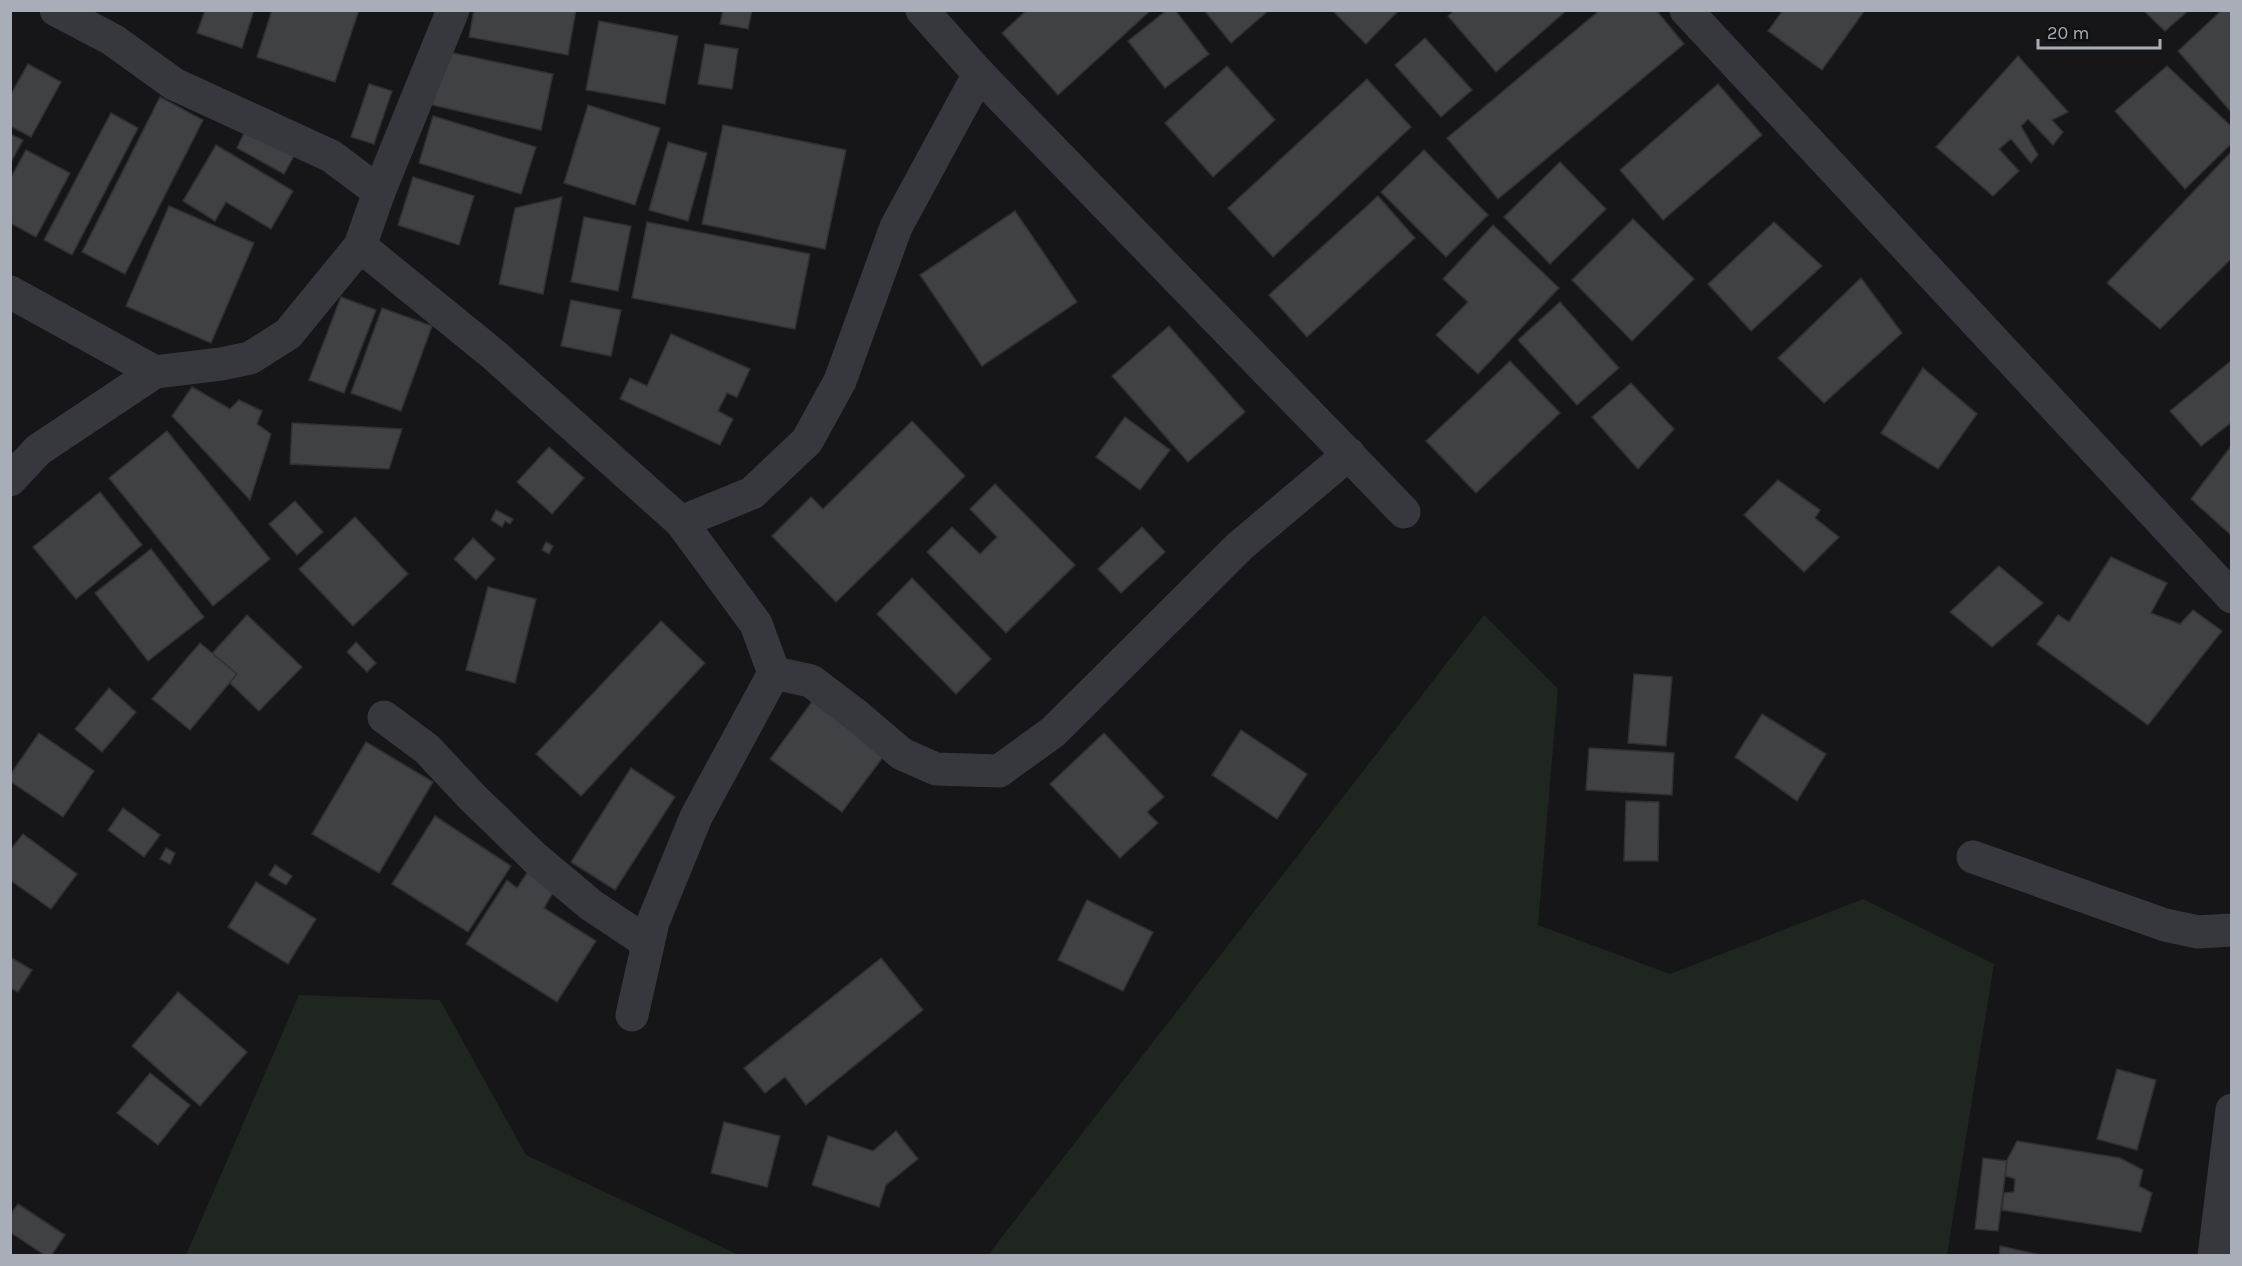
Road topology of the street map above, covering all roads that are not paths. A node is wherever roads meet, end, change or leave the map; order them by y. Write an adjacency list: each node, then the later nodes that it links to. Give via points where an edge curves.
1 (56, 10): 6 (street, via 113,40 174,84 331,156)
2 (453, 10): 6 (street)
3 (922, 10): 5 (street)
4 (1686, 10): 14 (street)
5 (979, 74): 10 (street); 13 (street, via 896,227 840,381 807,441 752,493)
6 (379, 192): 7 (street)
7 (360, 246): 9 (street, via 288,334 250,358); 13 (street, via 493,354)
8 (10, 292): 9 (street)
9 (155, 372): 11 (street, via 38,450)
10 (1349, 454): 12 (street); 15 (street, via 1240,546 1053,732 999,771 936,769 902,754 812,681)
11 (10, 480)
12 (1404, 512)
13 (681, 522): 15 (street, via 756,624)
14 (2232, 597)
15 (774, 673): 19 (street, via 696,817)
16 (384, 717): 19 (street, via 427,749 535,858 591,905)
17 (1973, 857): 18 (street, via 2165,925 2198,932)
18 (2232, 930)
19 (648, 943): 20 (street)
20 (632, 1015)
21 (2232, 1110): 22 (street)
22 (2214, 1256)

